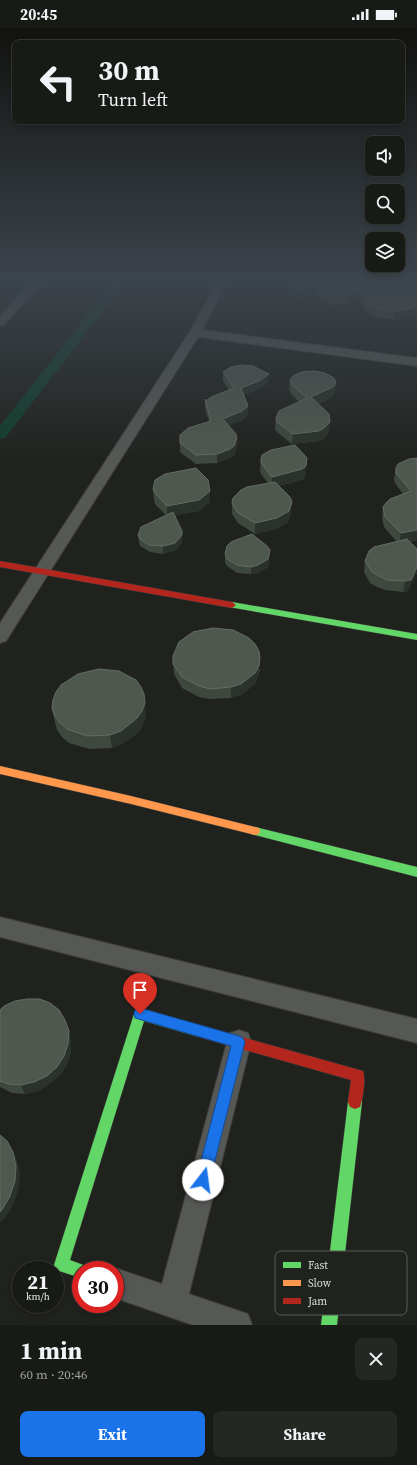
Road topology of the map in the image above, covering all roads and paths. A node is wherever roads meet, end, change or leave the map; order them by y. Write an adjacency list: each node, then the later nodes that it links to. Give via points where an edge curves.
1 (190, 342): 5 (street)
2 (255, 342): 3 (street)
3 (417, 362)
4 (0, 564): 5 (street)
5 (44, 570): 6 (street); 7 (street)
6 (0, 637)
7 (417, 637)
8 (0, 770): 9 (street)
9 (417, 872)
10 (0, 927): 11 (street)
11 (417, 1031)
12 (239, 1042): 13 (street, via 358,1076); 14 (street, via 140,1014 61,1264); 16 (street)
13 (338, 1251)
14 (72, 1268)
15 (124, 1286): 16 (street)
16 (172, 1303): 18 (street)
17 (330, 1315): 19 (street)
18 (237, 1325)
19 (329, 1325)

